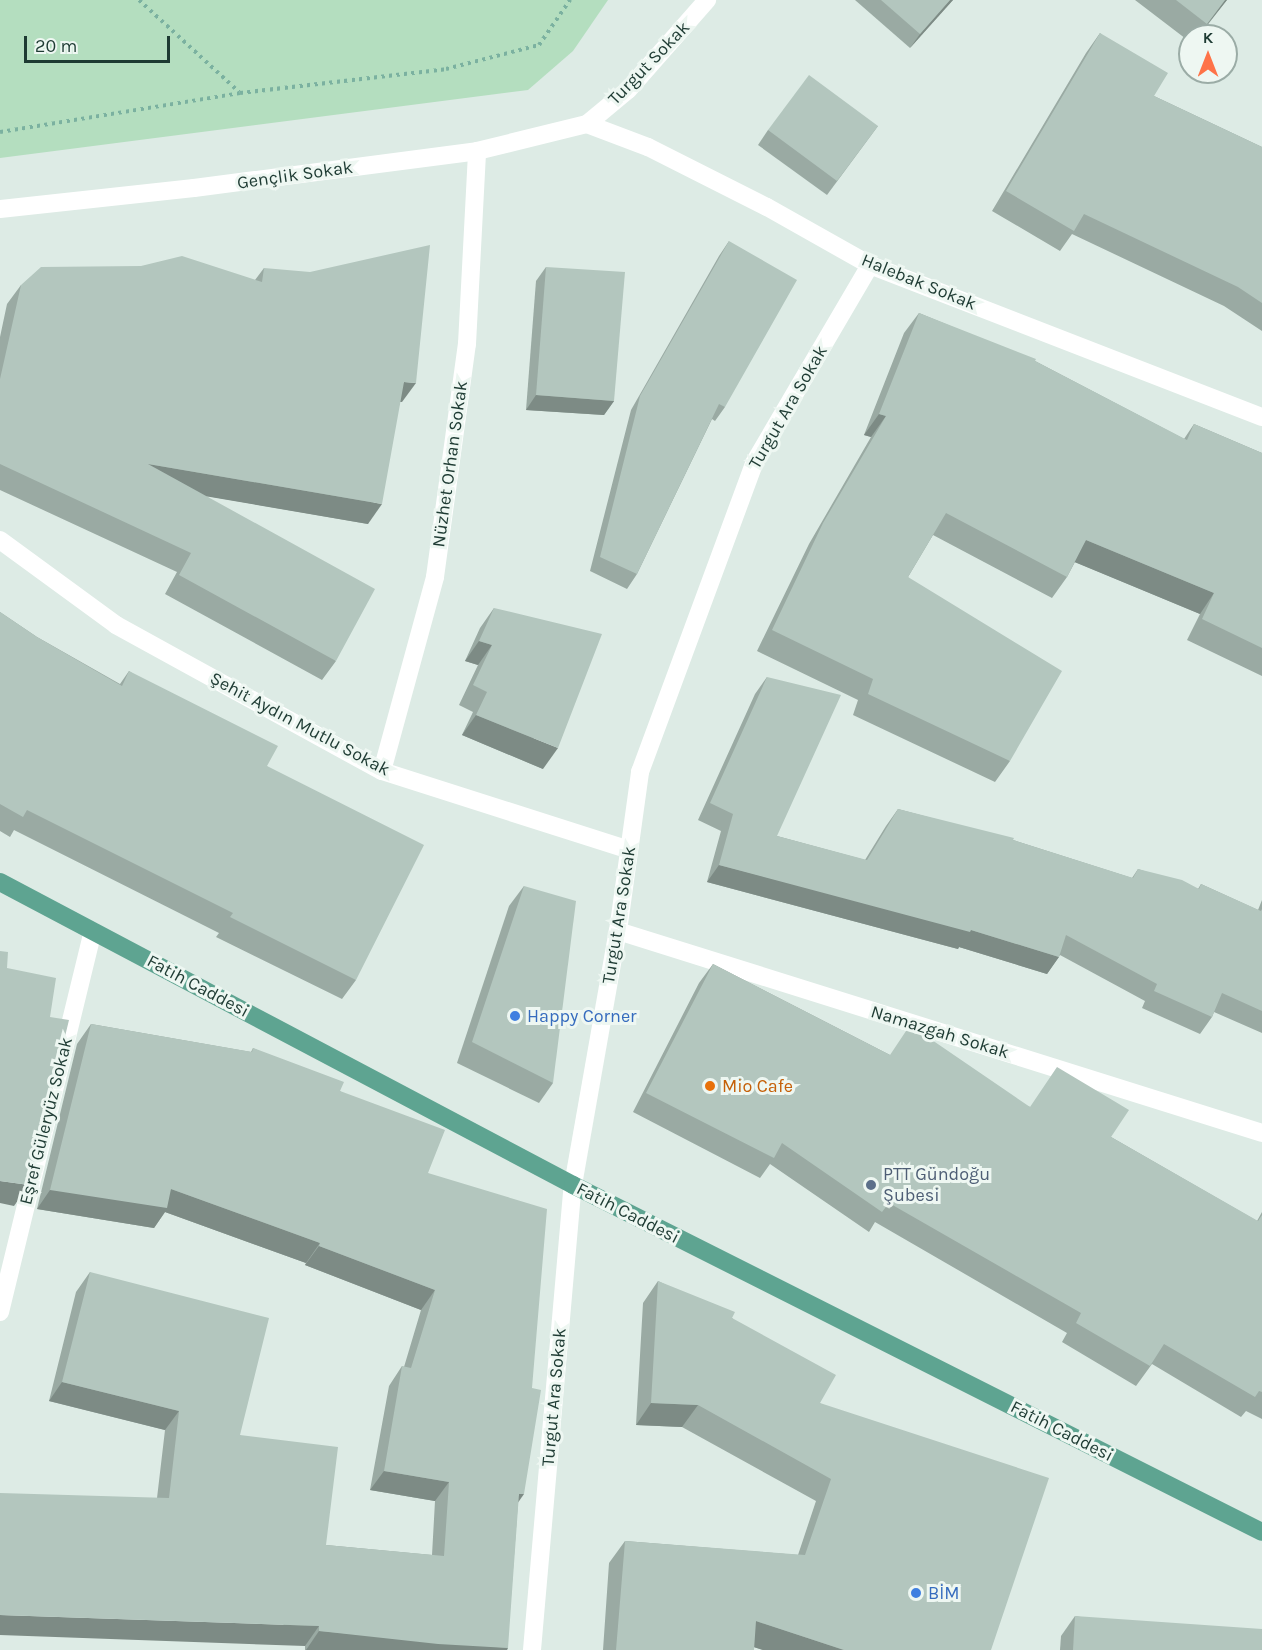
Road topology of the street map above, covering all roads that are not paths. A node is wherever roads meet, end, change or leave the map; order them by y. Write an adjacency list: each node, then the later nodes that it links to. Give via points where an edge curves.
1 (707, 0): 2 (street, Turgut Sokak, via 628,90)
2 (587, 124): 3 (street, Gençlik Sokak); 5 (street, Halebak Sokak, via 648,147)
3 (477, 151): 4 (street, Gençlik Sokak); 8 (street, Nüzhet Orhan Sokak, via 467,344 435,577)
4 (0, 209)
5 (870, 265): 6 (street, Halebak Sokak); 9 (street, Turgut Ara Sokak, via 754,463 640,772)
6 (1262, 417)
7 (0, 540): 8 (street, Şehit Aydın Mutlu Sokak, via 116,625)
8 (382, 771): 9 (street, Şehit Aydın Mutlu Sokak)
9 (630, 850): 12 (street, Turgut Ara Sokak)
10 (0, 882): 11 (main road, Fatih Caddesi)
11 (93, 931): 14 (main road, Fatih Caddesi); 15 (street, Eşref Güleryüz Sokak)
12 (618, 931): 13 (street, Namazgah Sokak); 14 (street, Turgut Ara Sokak)
13 (1262, 1133)
14 (573, 1185): 16 (main road, Fatih Caddesi); 17 (street, Turgut Ara Sokak)
15 (0, 1312)
16 (1262, 1532)
17 (532, 1650)

